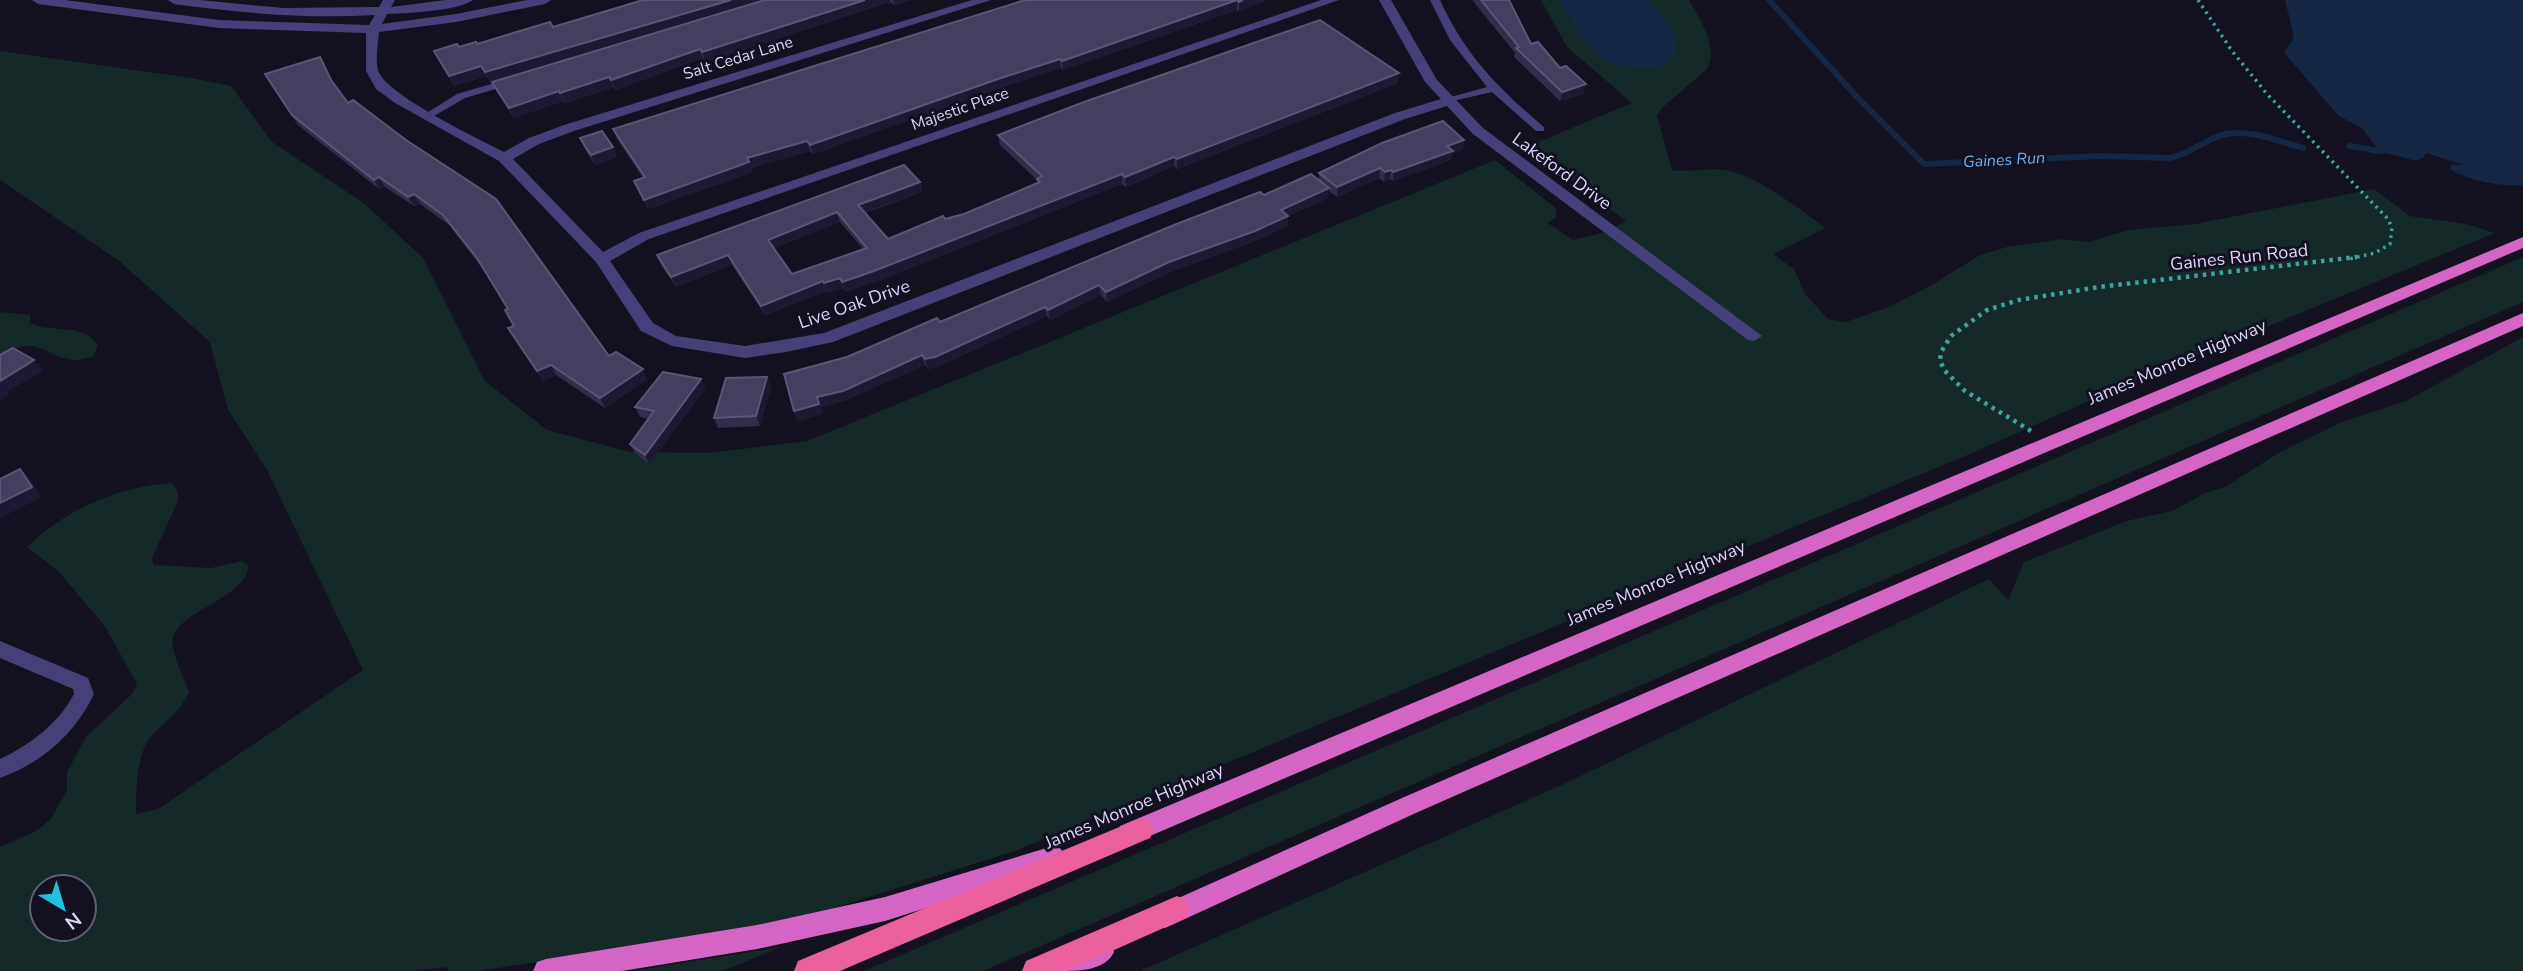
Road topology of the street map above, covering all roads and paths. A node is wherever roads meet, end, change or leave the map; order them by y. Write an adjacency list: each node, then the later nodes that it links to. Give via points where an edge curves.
1 (38, 0): 11 (street, via 219,24)
2 (174, 0): 10 (street, via 227,9 312,11)
3 (467, 0): 10 (street)
4 (545, 0): 11 (street)
5 (985, 0): 17 (street, Salt Cedar Lane, via 569,128)
6 (1333, 0): 19 (street, Majestic Place, via 645,236)
7 (1385, 0): 14 (street, Lakeford Drive, via 1432,82)
8 (1436, 0): 13 (lane, via 1474,69)
9 (2198, 0): 22 (path, Gaines Run Road, via 2267,94 2388,219 2390,244 2347,260 2033,297 1978,315 1941,350 1943,367 1979,400)
10 (387, 5): 11 (street, Live Oak Drive)
11 (373, 29): 15 (street, Live Oak Drive, via 372,71 381,86)
12 (526, 77): 15 (lane, via 461,96)
13 (1492, 89): 14 (lane); 16 (lane)
14 (1448, 101): 19 (street, Live Oak Drive, via 827,338 786,347 745,352 672,341 647,327); 21 (street, Lakeford Drive, via 1492,143)
15 (430, 114): 17 (street, Live Oak Drive)
16 (1540, 130)
17 (504, 158): 19 (street, Live Oak Drive)
18 (2523, 242): 22 (highway, James Monroe Highway)
19 (601, 259)
20 (2523, 319): 26 (highway)
21 (1754, 336)
22 (2051, 442): 25 (highway, James Monroe Highway)
23 (0, 649): 24 (street, via 81,684 84,694 51,737)
24 (0, 769)
25 (1141, 830): 27 (highway, via 885,909 757,937); 28 (highway, James Monroe Highway)
26 (1177, 909): 29 (highway); 30 (highway)
27 (546, 971)
28 (808, 971)
29 (1036, 971)
30 (1070, 971)

